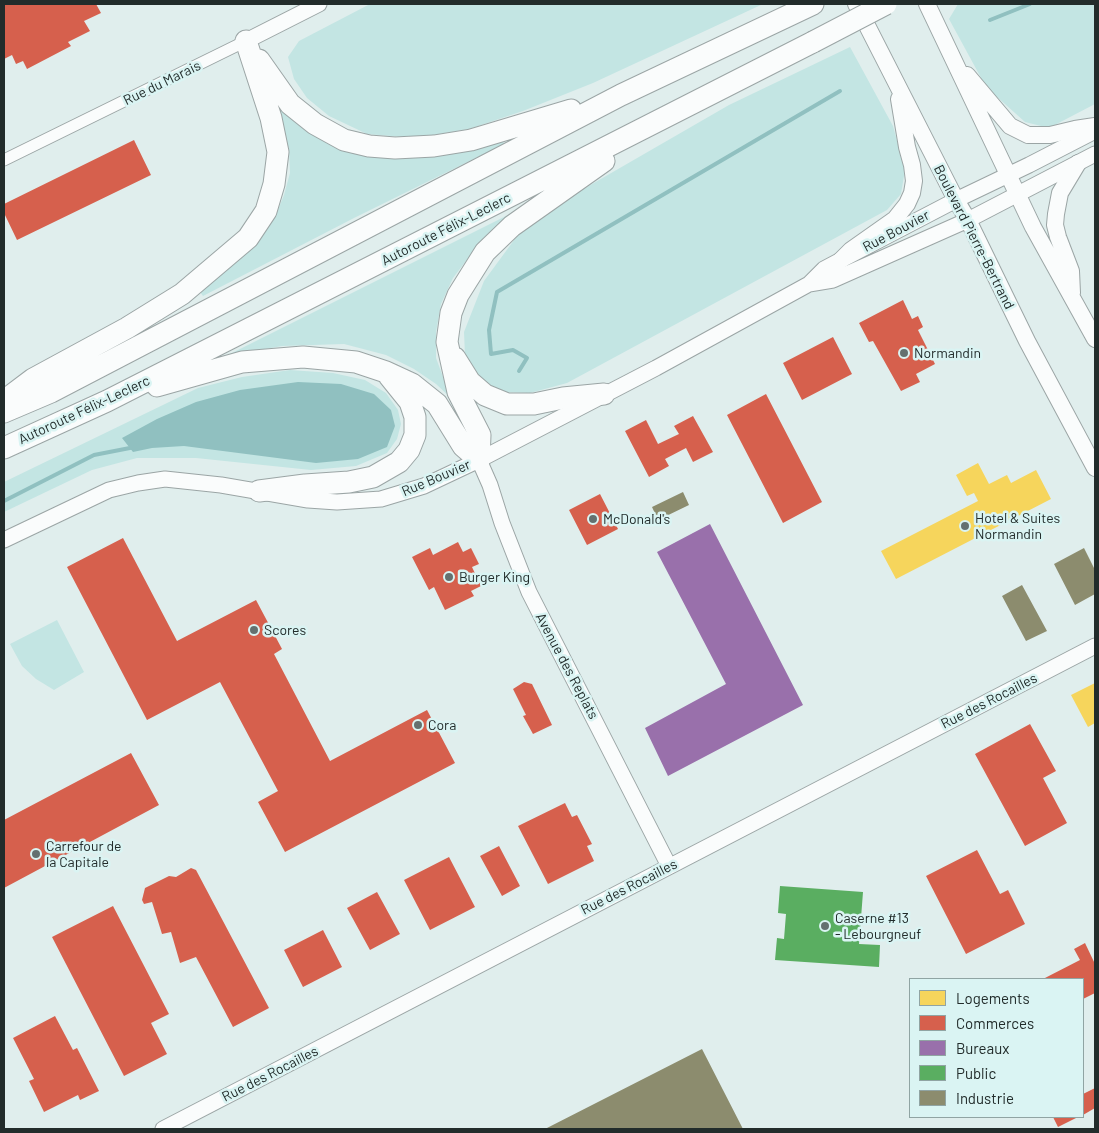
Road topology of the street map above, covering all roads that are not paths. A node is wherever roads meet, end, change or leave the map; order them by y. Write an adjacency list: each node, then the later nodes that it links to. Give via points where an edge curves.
1 (319, 4): 6 (street, Rue du Marais)
2 (856, 4): 8 (main road, Boulevard Pierre-Bertrand)
3 (886, 4): 10 (highway, Autoroute Félix-Leclerc, bridge)
4 (927, 4): 7 (main road)
5 (806, 8): 9 (highway)
6 (246, 41): 9 (highway, via 290,104 315,124 344,140 369,146 434,146 471,140); 14 (street, Rue du Marais); 27 (highway, via 271,118 278,152 266,211 248,238 182,294 33,379)
7 (952, 57): 11 (main road, via 1010,126 1028,135 1050,135); 16 (main road)
8 (896, 82): 18 (main road, Boulevard Pierre-Bertrand); 20 (main road, via 912,165 912,193 895,219)
9 (621, 95): 29 (highway, via 51,392)
10 (688, 106): 24 (highway, via 587,172 512,226 485,252 458,295); 28 (highway, Autoroute Félix-Leclerc)
11 (1095, 126)
12 (1095, 131): 16 (street, Rue Bouvier)
13 (1095, 154): 15 (street, Rue Bouvier)
14 (4, 160)
15 (1078, 163): 17 (street, Rue Bouvier); 22 (main road, via 1060,193 1055,225 1071,271)
16 (1009, 176): 17 (main road); 18 (street, Rue Bouvier)
17 (1017, 195): 19 (street, Rue Bouvier); 22 (main road)
18 (956, 200): 19 (main road, Boulevard Pierre-Bertrand); 20 (street, Rue Bouvier)
19 (968, 220): 21 (street, Rue Bouvier, via 833,280); 32 (main road, Boulevard Pierre-Bertrand, via 1027,341)
20 (841, 260): 21 (street, Rue Bouvier)
21 (809, 284): 26 (street, Rue Bouvier)
22 (1072, 298): 23 (main road)
23 (1095, 339)
24 (448, 342): 26 (highway, via 470,382 497,402 534,404); 31 (highway, via 458,392 480,435)
25 (386, 372): 28 (highway, via 356,362 302,357 242,362); 31 (highway, via 412,384 437,404 463,446); 33 (highway, via 410,402 416,417 415,435 399,462 373,477 349,482)
26 (604, 394): 31 (street, Rue Bouvier)
27 (4, 401)
28 (107, 401): 30 (highway, Autoroute Félix-Leclerc)
29 (4, 412)
30 (4, 448)
31 (479, 460): 33 (street, Rue Bouvier, via 424,486 374,500 308,500); 36 (street, Avenue des Replats, via 529,592)
32 (1095, 468)
33 (259, 491): 34 (street, Rue Bouvier, via 165,479 138,483 109,490)
34 (4, 540)
35 (1095, 646): 36 (street, Rue des Rocailles)
36 (669, 866): 37 (street, Rue des Rocailles)
37 (163, 1129)

